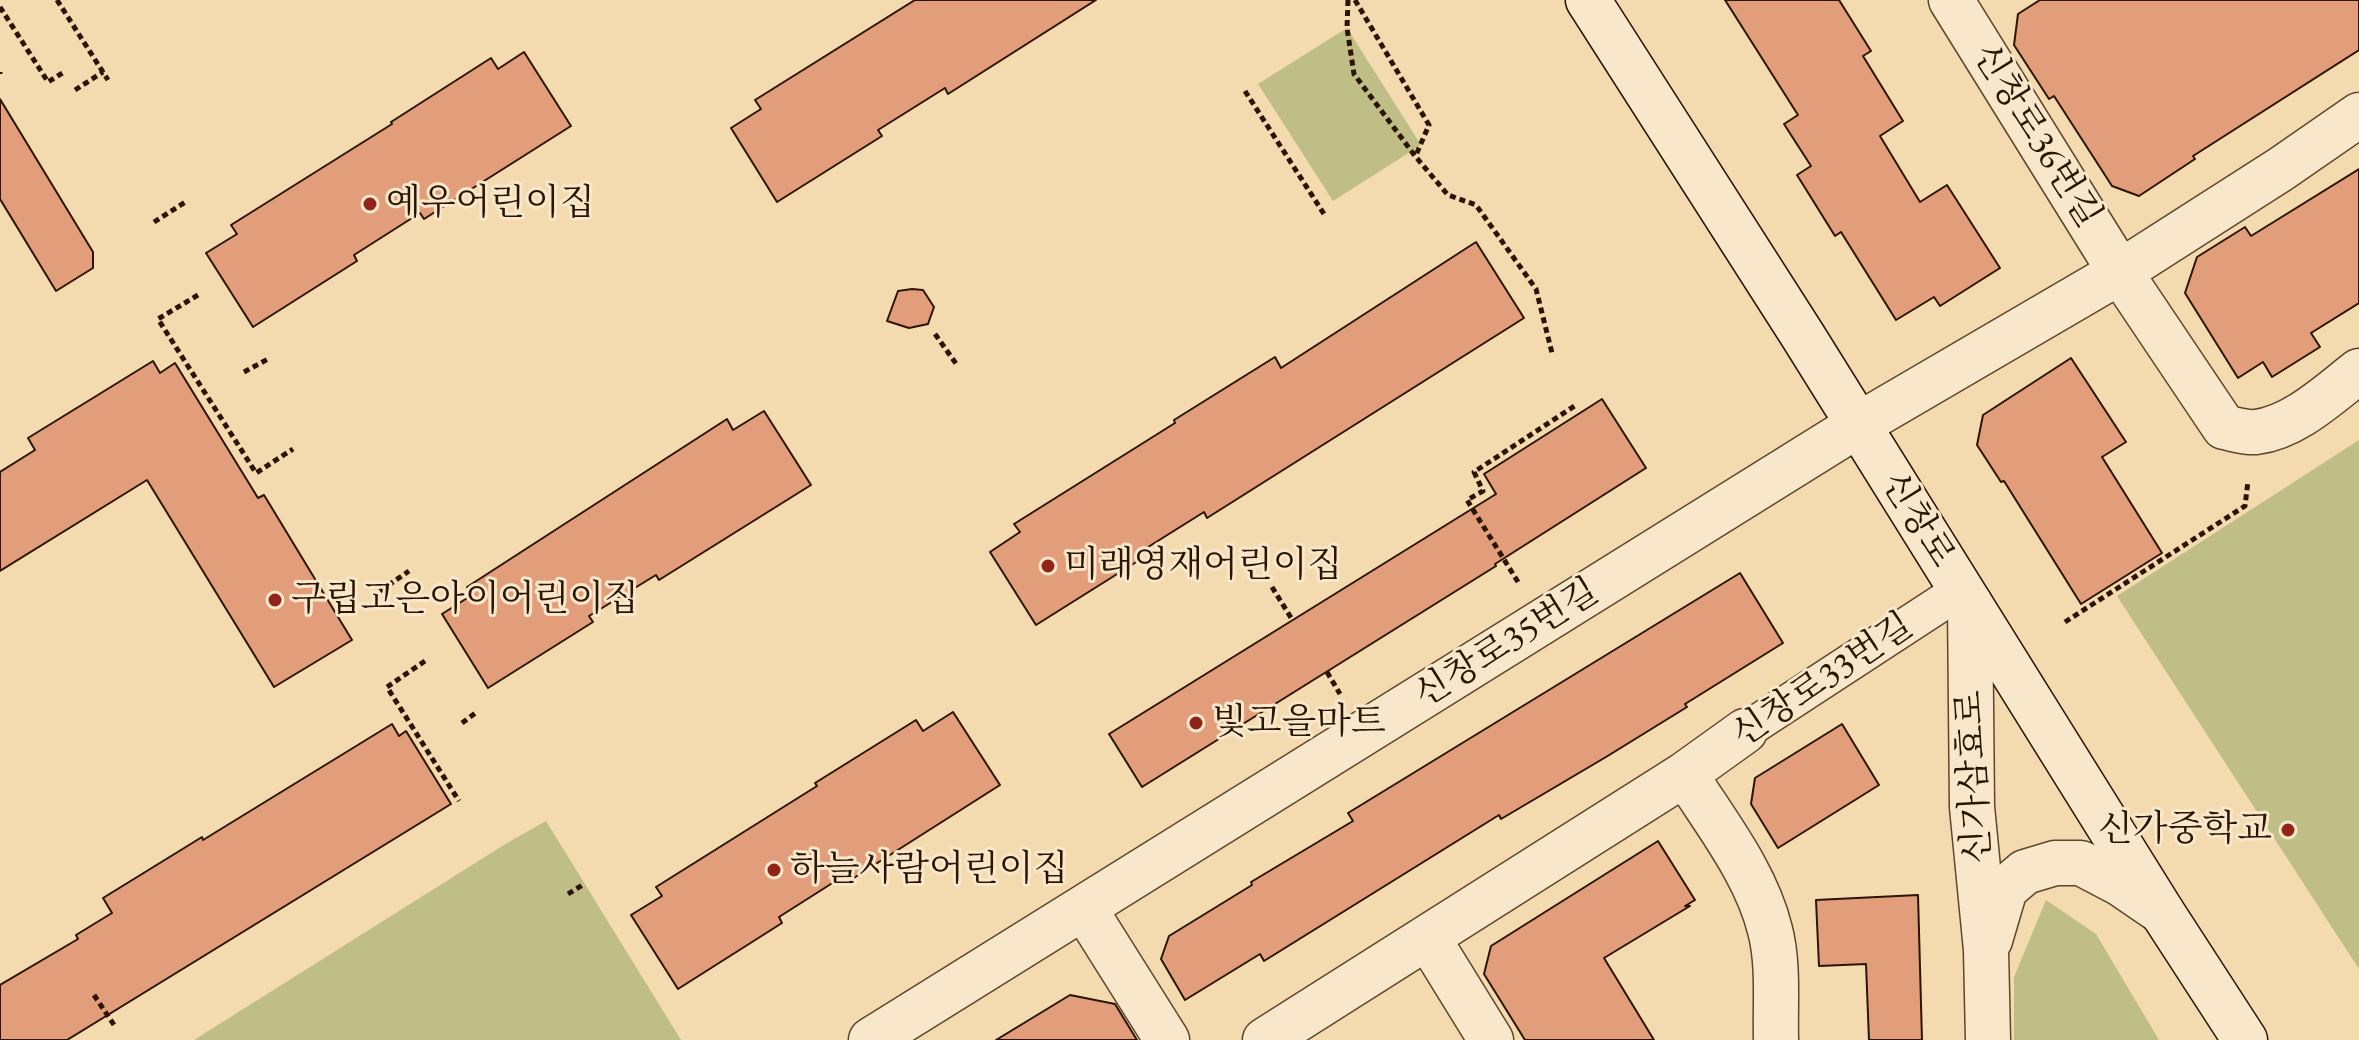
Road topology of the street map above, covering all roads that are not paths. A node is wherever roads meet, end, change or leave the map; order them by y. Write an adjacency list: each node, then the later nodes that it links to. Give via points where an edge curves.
1 (1588, 0): 6 (street, 신창로)
2 (1964, 5): 4 (street, 신창로36번길)
3 (2359, 115): 4 (street)
4 (2120, 272): 5 (street, 신창로36번길, via 2224,427 2254,432 2284,423); 6 (street)
5 (2359, 371)
6 (1858, 425): 7 (street, 신창로); 10 (street, 신창로35번길)
7 (1965, 597): 8 (street, 신창로33번길); 11 (street, 신창로); 13 (street, 신가삼효로, via 1972,807)
8 (1745, 731): 9 (street, 신창로33번길)
9 (1685, 774): 12 (street, 신창로33번길); 18 (street, via 1753,883 1764,910 1774,961)
10 (1084, 908): 14 (street, 신창로35번길); 15 (street)
11 (2162, 912): 13 (street, 신가삼효로, via 2081,863 2055,863 2025,872 2005,889); 20 (street, 신창로)
12 (1428, 938): 16 (street, 신창로33번길); 17 (street)
13 (1986, 950): 19 (street, 신가삼효로)
14 (871, 1040)
15 (1167, 1040)
16 (1265, 1040)
17 (1491, 1040)
18 (1776, 1040)
19 (1988, 1040)
20 (2245, 1040)

